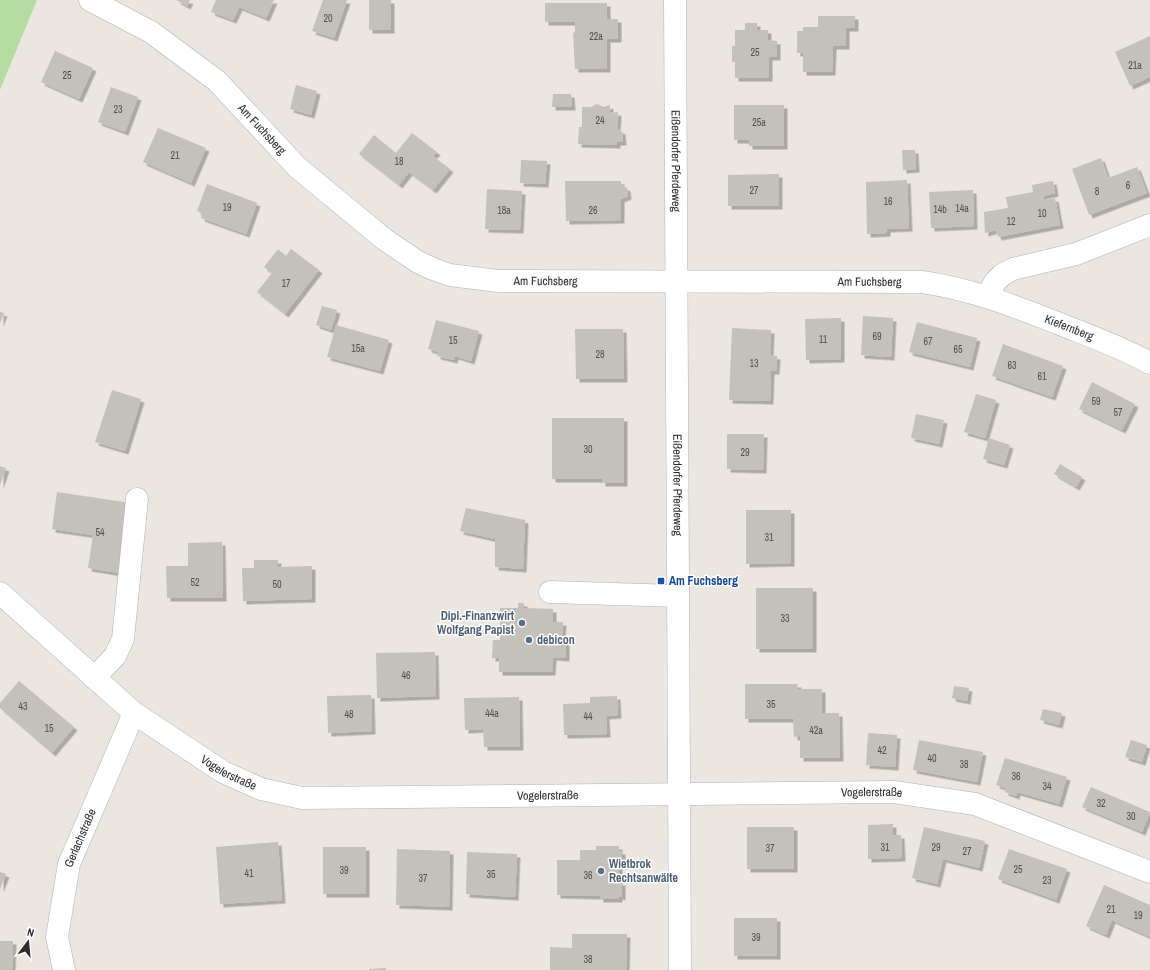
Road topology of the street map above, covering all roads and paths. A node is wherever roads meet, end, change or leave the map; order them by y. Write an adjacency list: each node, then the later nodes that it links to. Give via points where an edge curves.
1 (90, 0): 4 (street, Am Fuchsberg, via 150,32 217,81 282,152 320,188 384,239 418,262 450,275 498,281)
2 (675, 0): 4 (street, Eißendorfer Pferdeweg)
3 (1150, 225): 5 (street, via 1076,254 1013,270 998,279)
4 (677, 280): 5 (street, Am Fuchsberg, via 922,282); 10 (street, Eißendorfer Pferdeweg)
5 (987, 296): 6 (street, Kiefernberg, via 1103,341)
6 (1150, 363)
7 (137, 499): 11 (street, via 124,639 115,656)
8 (550, 592): 10 (street)
9 (0, 593): 11 (street, Vogelerstraße)
10 (677, 596): 13 (street, Eißendorfer Pferdeweg)
11 (94, 678): 12 (street, Vogelerstraße)
12 (134, 713): 13 (street, Vogelerstraße, via 223,772 261,790 302,798); 15 (street, Gerlachstraße, via 69,864 57,937)
13 (679, 795): 14 (street, Vogelerstraße, via 894,792 975,804); 16 (street, Eißendorfer Pferdeweg)
14 (1150, 872)
15 (64, 970)
16 (680, 970)

